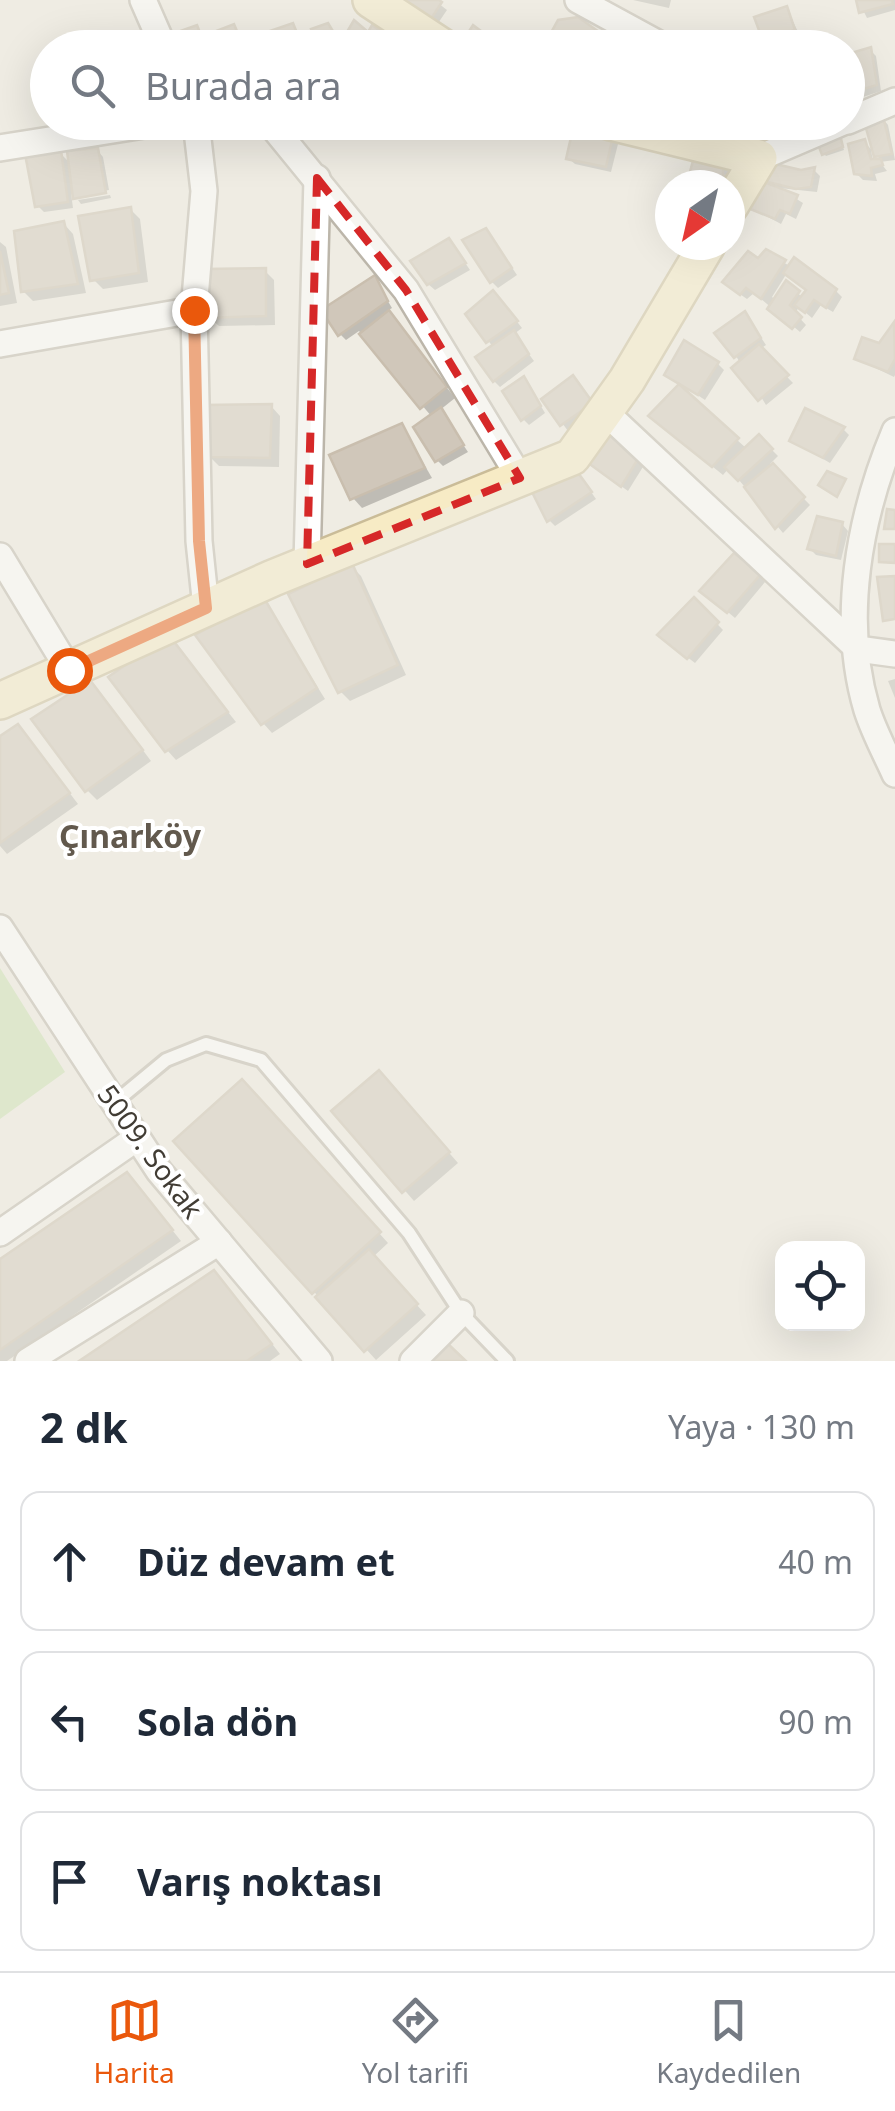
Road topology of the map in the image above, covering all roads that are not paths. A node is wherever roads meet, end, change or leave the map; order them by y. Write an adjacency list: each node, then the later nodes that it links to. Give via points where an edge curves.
1 (144, 0): 4 (street)
2 (371, 0): 5 (street)
3 (578, 0): 6 (street)
4 (156, 30)
5 (417, 30)
6 (633, 30)
7 (895, 101): 8 (street)
8 (865, 114)
9 (50, 140): 15 (street)
10 (198, 140): 20 (street, via 204,191)
11 (284, 140): 17 (street)
12 (712, 140): 16 (street)
13 (772, 140): 16 (street)
14 (801, 140): 16 (street)
15 (0, 148)
16 (774, 151): 18 (street)
17 (317, 178): 24 (street, via 406,290); 26 (street)
18 (745, 187)
19 (698, 260): 22 (street)
20 (194, 310): 21 (street); 27 (street)
21 (0, 344)
22 (604, 412): 24 (street, via 572,457); 28 (street)
23 (895, 431): 28 (street, via 877,473 851,605)
24 (520, 478): 26 (street)
25 (0, 556): 30 (street)
26 (308, 564): 27 (street)
27 (206, 608): 30 (street)
28 (858, 649): 29 (street); 32 (street, via 867,710)
29 (895, 654)
30 (69, 670): 31 (street)
31 (0, 701)
32 (895, 774)
33 (0, 928): 34 (street, 5009. Sokak)
34 (114, 1103): 35 (street, 5009. Sokak); 38 (lane, via 166,1060 206,1044 261,1060 409,1233)
35 (137, 1138): 36 (street); 37 (street, 5009. Sokak)
36 (0, 1234)
37 (219, 1242): 39 (street, 5009. Sokak); 40 (street)
38 (461, 1313): 41 (street); 42 (lane)
39 (304, 1356)
40 (28, 1361)
41 (413, 1361)
42 (508, 1361)

